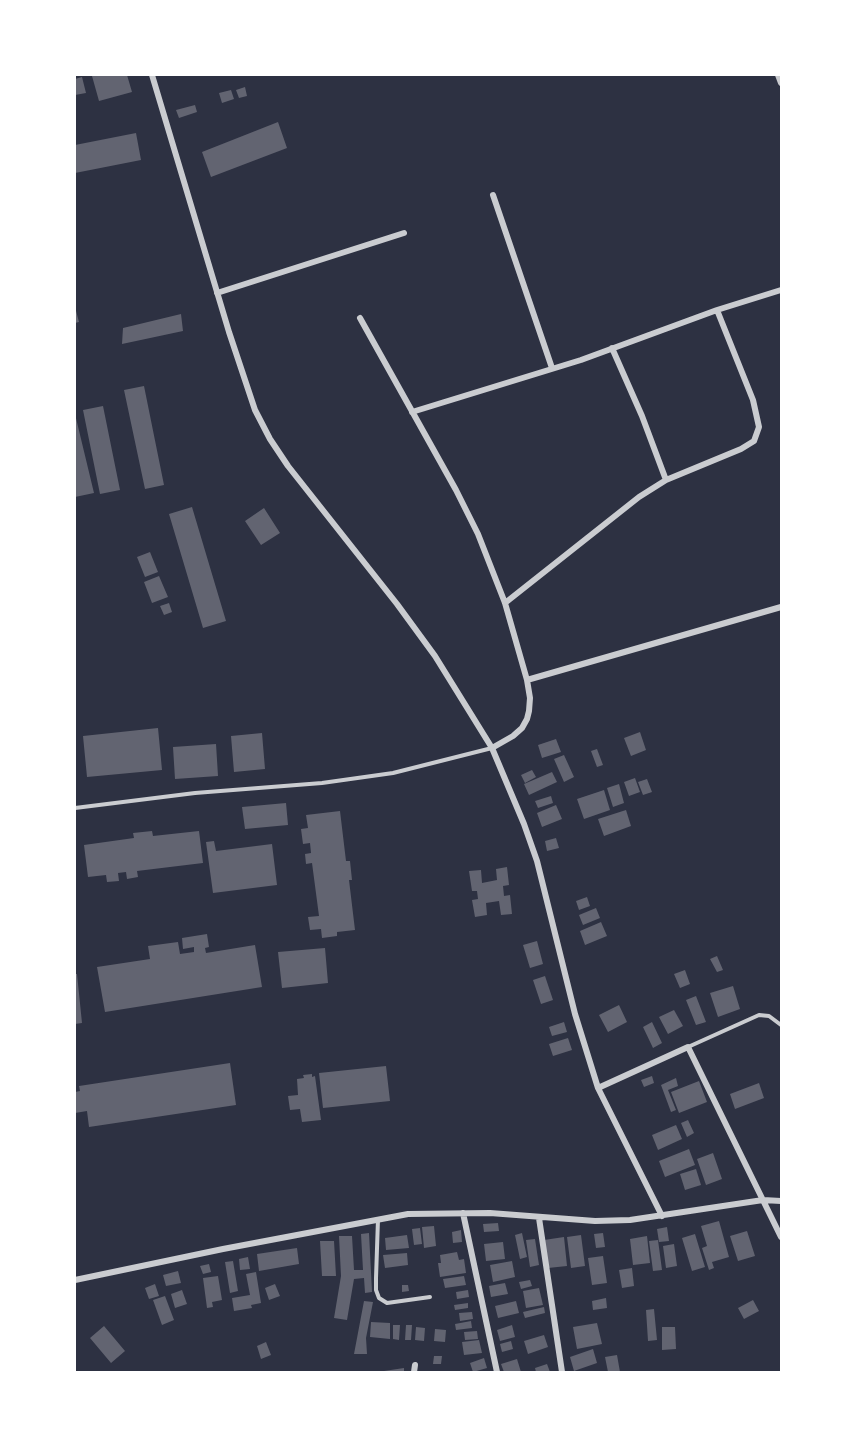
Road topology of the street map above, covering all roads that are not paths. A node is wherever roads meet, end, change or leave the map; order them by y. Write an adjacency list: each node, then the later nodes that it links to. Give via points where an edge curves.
1 (152, 75): 7 (street)
2 (778, 75): 3 (street)
3 (781, 83)
4 (493, 195): 11 (street)
5 (404, 233): 7 (street)
6 (781, 290): 8 (street)
7 (217, 293): 17 (street, via 243,377 270,439 435,656)
8 (717, 310): 10 (street); 13 (street, via 753,400 757,436 741,449)
9 (360, 318): 12 (street)
10 (612, 348): 11 (street); 13 (street)
11 (552, 368): 12 (street)
12 (412, 412): 14 (street, via 478,534)
13 (666, 480): 14 (street, via 608,520)
14 (505, 603): 16 (street)
15 (781, 607): 16 (street)
16 (526, 680): 17 (street, via 530,698 527,719 513,736)
17 (492, 748): 18 (lane, via 393,773); 21 (street, via 537,861 575,1014)
18 (75, 808)
19 (781, 1025): 20 (lane, via 769,1016 759,1015)
20 (688, 1047): 21 (street); 22 (street)
21 (598, 1088): 25 (street)
22 (763, 1200): 23 (street); 25 (street); 28 (street)
23 (781, 1201)
24 (463, 1213): 26 (street); 27 (street); 31 (street)
25 (662, 1216): 27 (street, via 595,1221)
26 (378, 1218): 29 (street); 30 (lane, via 379,1298 387,1303)
27 (540, 1218): 32 (street)
28 (781, 1237)
29 (75, 1280)
30 (430, 1297)
31 (497, 1372)
32 (562, 1372)

